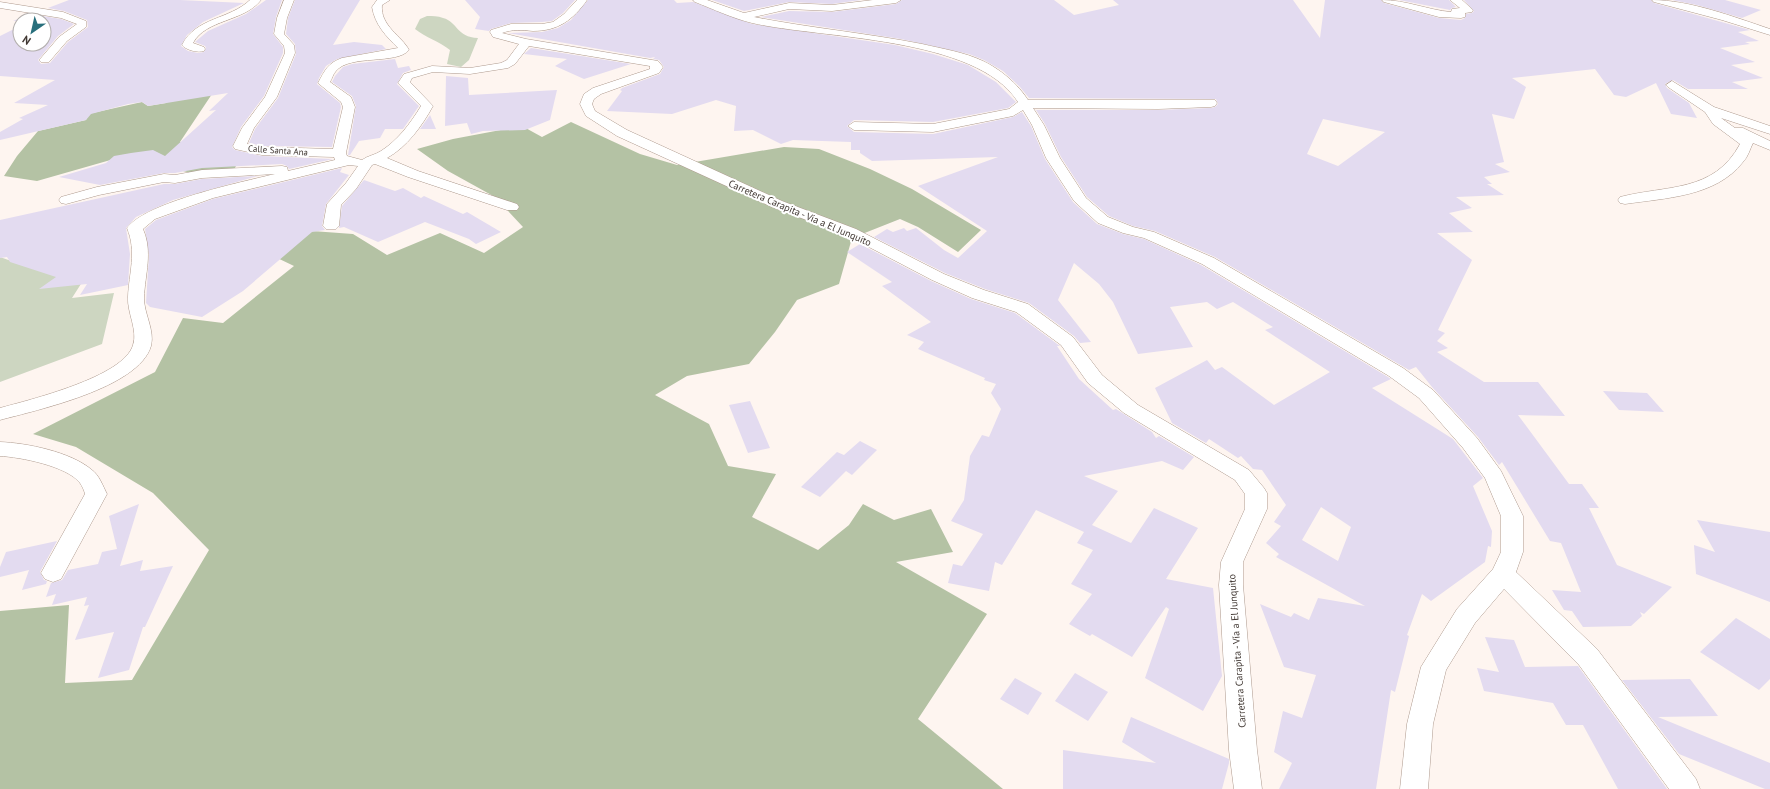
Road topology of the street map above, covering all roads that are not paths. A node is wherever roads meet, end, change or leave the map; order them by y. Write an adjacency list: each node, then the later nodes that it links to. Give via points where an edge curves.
1 (16, 0): 12 (street)
2 (256, 0): 17 (street, via 246,10 197,31 188,39 187,45)
3 (289, 0): 26 (street, Calle Santa Ana, via 279,34 289,45 290,53 269,100 243,134 240,146 262,151)
4 (385, 0): 26 (street, via 376,6 378,14 392,38 403,46 404,50 384,56 339,62 329,71 324,84 347,100 349,108)
5 (582, 0): 16 (street, Carretera Carapita - Vía a El Junquito, via 557,24 540,27 512,26 495,32 497,35)
6 (698, 0): 14 (street)
7 (896, 0): 14 (street, via 832,8 789,6)
8 (1387, 0): 13 (street, via 1439,14 1461,15)
9 (1423, 0): 13 (street)
10 (1455, 0): 13 (street, via 1468,10)
11 (1657, 0): 15 (street)
12 (0, 4): 18 (street, via 63,15 82,23 81,27 63,39)
13 (1454, 11)
14 (742, 17): 21 (street, via 877,38 957,55 980,64 998,76 1017,92)
15 (1770, 32)
16 (526, 42): 27 (street, via 511,62 504,66 470,71 432,69 408,76 404,83 427,106 423,115 392,150); 37 (street, Carretera Carapita - Vía a El Junquito, via 654,63 657,67 655,71 597,91 588,97 586,104 590,113 622,133 724,181 850,232 938,277 978,294 1022,308 1067,341 1095,379 1131,409 1242,475 1256,492 1256,509 1232,562 1231,585)
17 (200, 48)
18 (45, 60)
19 (1672, 85): 22 (street)
20 (1211, 102): 21 (street, via 1158,105)
21 (1023, 104): 23 (street, via 1013,112 933,128); 36 (street, via 1038,125 1053,158 1082,201 1103,220 1149,235 1208,261 1396,372 1426,394 1470,443 1494,476 1512,516 1512,552)
22 (1713, 115): 24 (street); 25 (street); 30 (street, via 1747,143 1733,168 1718,179 1684,191)
23 (854, 126)
24 (1770, 130)
25 (1770, 146)
26 (343, 157): 27 (street); 28 (street)
27 (371, 160): 31 (street); 32 (street, via 334,204)
28 (317, 169): 29 (street, via 249,170 175,179 164,178); 33 (street, via 208,195 143,220 135,228 138,234 140,267 135,299 142,324 142,346 134,358 80,391)
29 (66, 200)
30 (1625, 200)
31 (512, 207)
32 (331, 226)
33 (0, 414)
34 (0, 449): 35 (street, via 10,449 65,463 86,476 96,494)
35 (53, 572)
36 (1503, 574): 38 (street, via 1466,616 1434,667 1420,724); 39 (street, via 1588,657)
37 (1248, 789)
38 (1414, 789)
39 (1686, 789)

